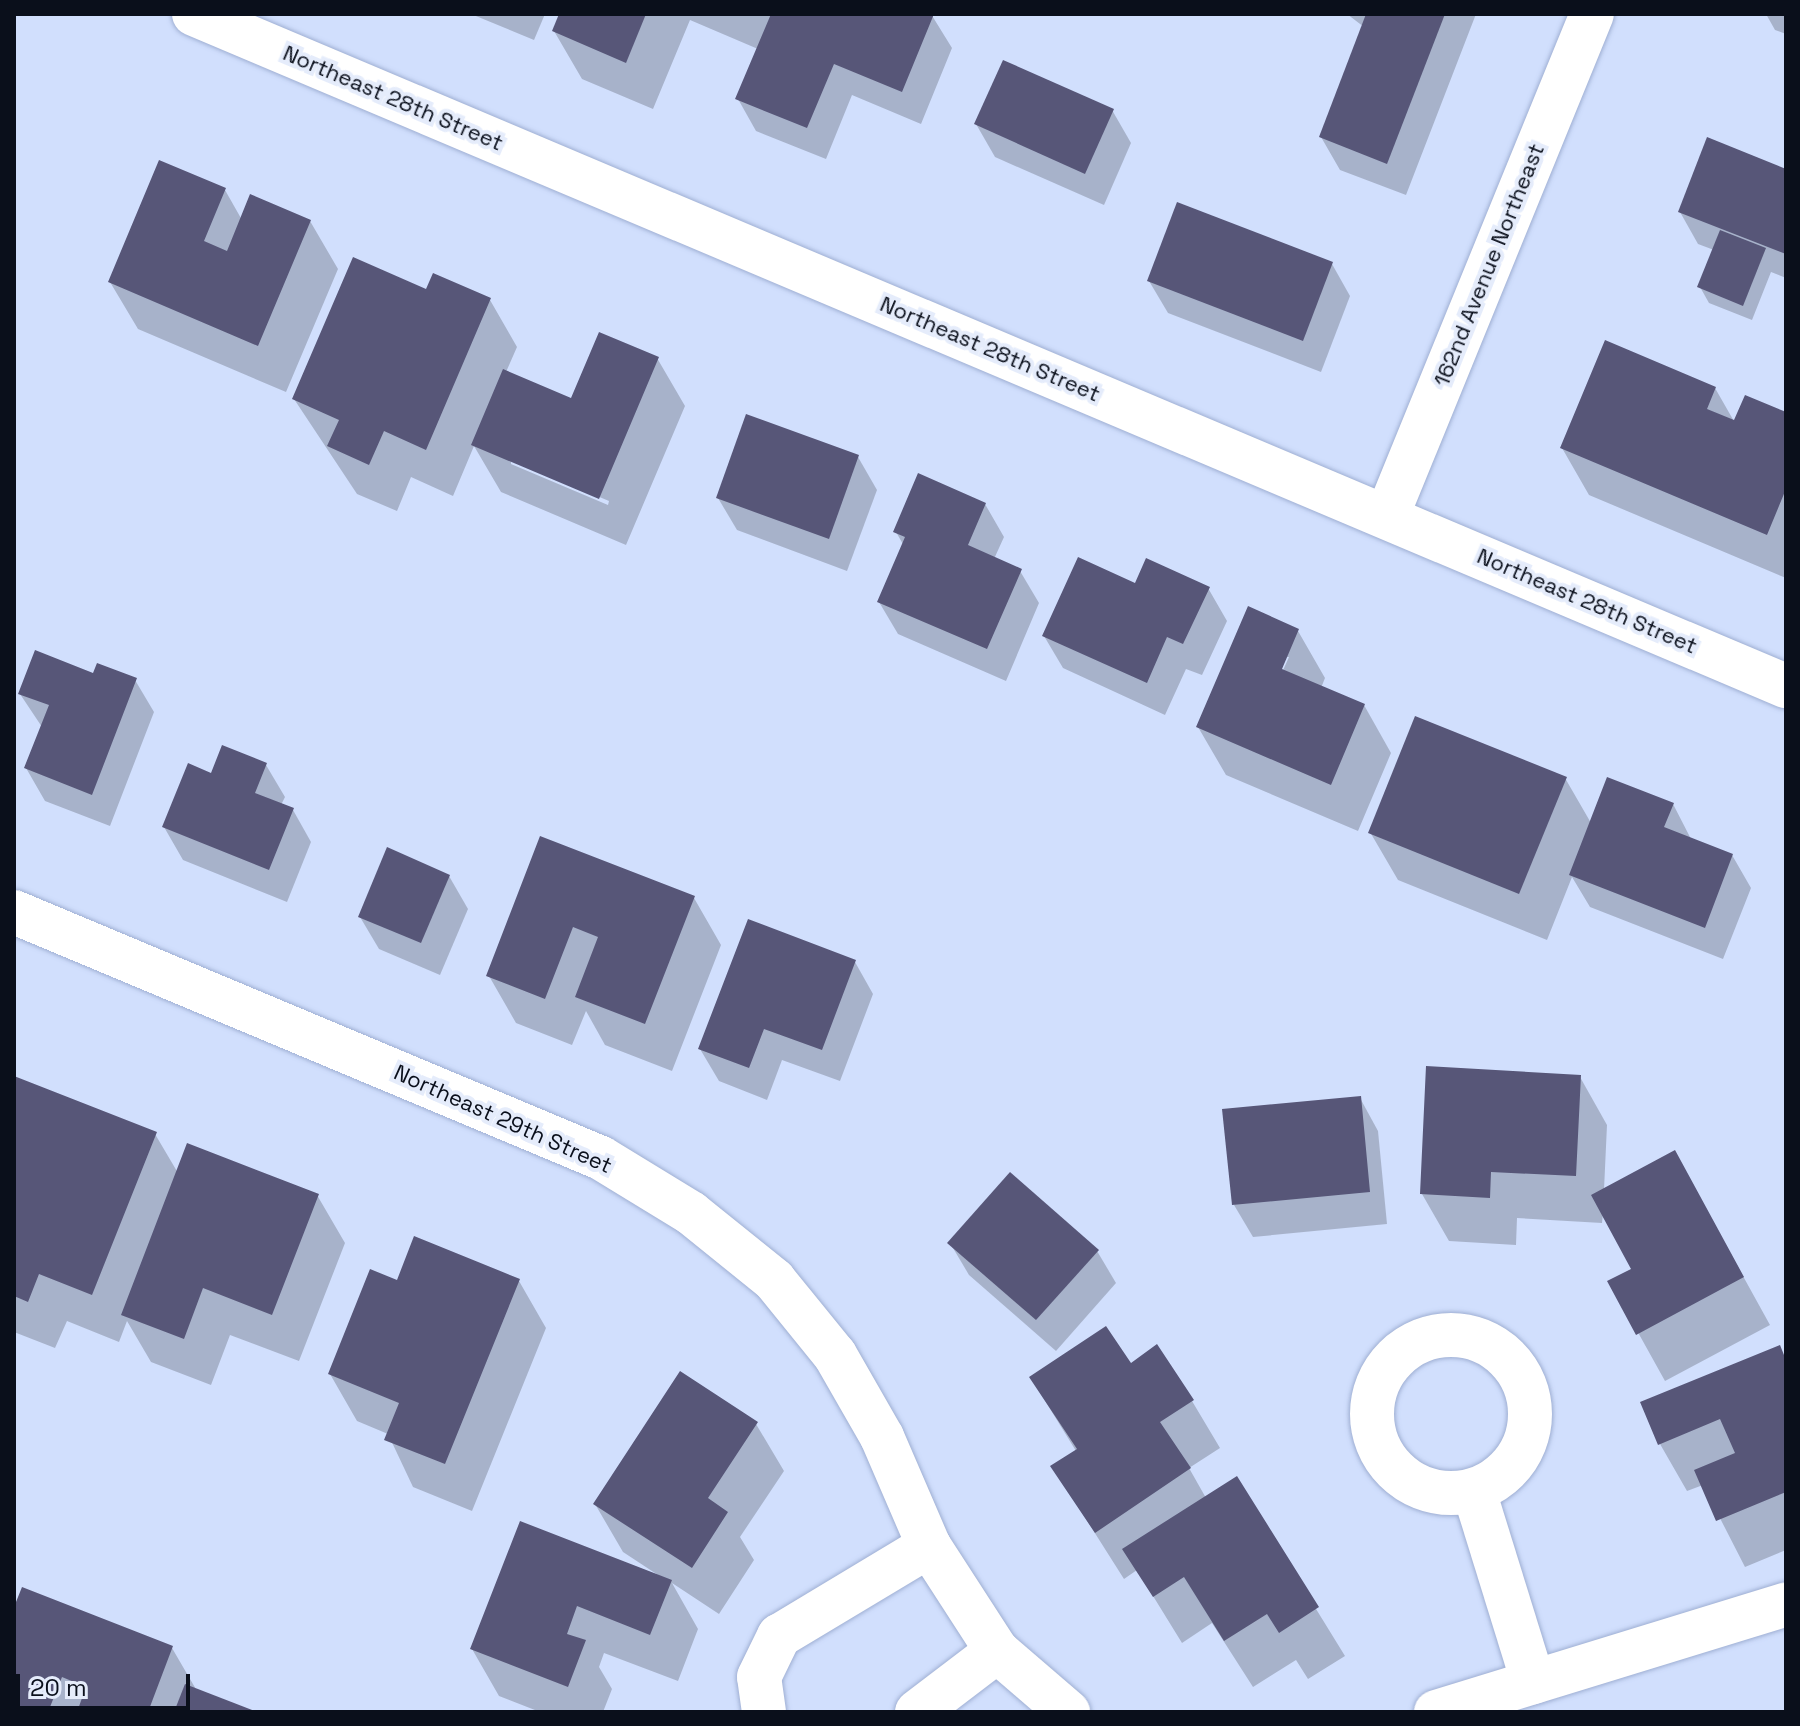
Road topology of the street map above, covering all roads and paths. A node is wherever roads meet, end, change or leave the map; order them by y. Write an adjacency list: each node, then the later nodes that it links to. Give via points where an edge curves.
1 (194, 14): 3 (street, Northeast 28th Street)
2 (1592, 14): 3 (street, 162nd Avenue Northeast)
3 (1387, 516): 4 (street, Northeast 28th Street)
4 (1786, 686)
5 (14, 912): 7 (street, Northeast 29th Street, via 601,1158 691,1213 774,1280 835,1355 882,1437)
6 (1474, 1491): 10 (street)
7 (929, 1546): 9 (street, Northeast 29th Street); 11 (street, via 779,1636 759,1677)
8 (1786, 1604): 10 (street)
9 (997, 1651): 12 (street); 13 (street, Northeast 29th Street)
10 (1533, 1682): 14 (street)
11 (764, 1712)
12 (917, 1712)
13 (1068, 1712)
14 (1436, 1712)

